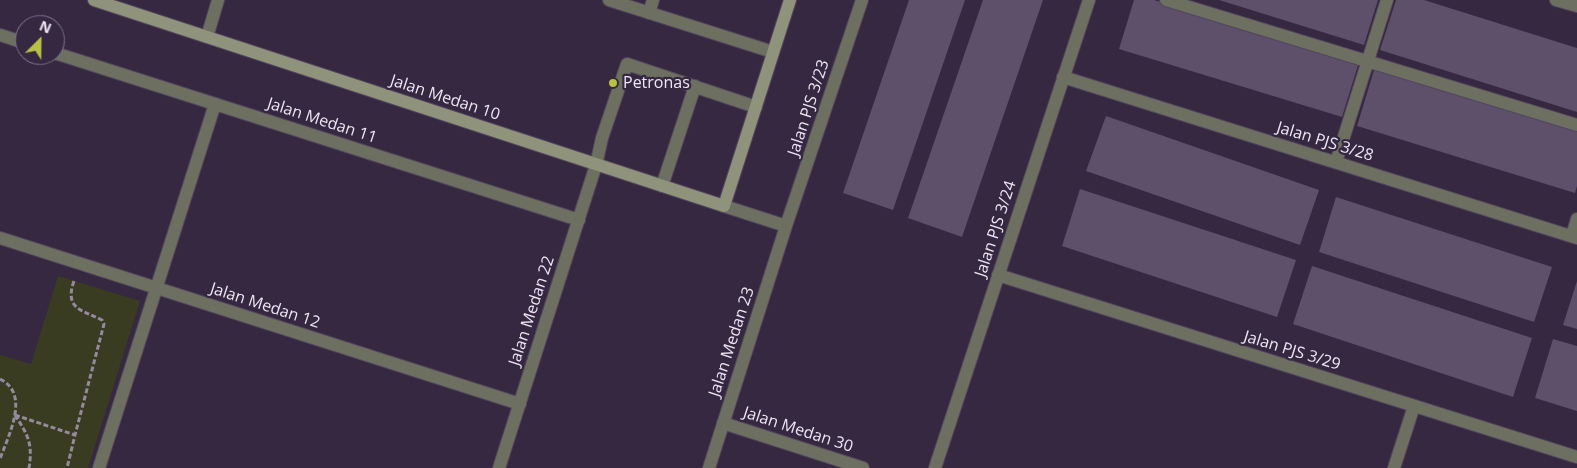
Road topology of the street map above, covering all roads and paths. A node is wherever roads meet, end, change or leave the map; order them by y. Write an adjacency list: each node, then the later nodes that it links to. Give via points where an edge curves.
1 (94, 0): 14 (main road, Jalan Medan 10)
2 (218, 0): 14 (street)
3 (609, 0): 12 (street)
4 (653, 0): 12 (street)
5 (790, 0): 16 (main road)
6 (862, 0): 30 (street, Jalan PJS 3/23)
7 (1089, 0): 19 (street, Jalan PJS 3/24)
8 (1166, 0): 18 (street)
9 (1387, 0): 18 (street)
10 (1556, 0): 11 (street)
11 (1577, 6)
12 (649, 13): 16 (street)
13 (0, 35): 15 (street)
14 (207, 37): 25 (main road, Jalan Medan 10)
15 (15, 40)
16 (773, 52): 22 (main road)
17 (65, 55): 21 (street, Jalan Medan 11)
18 (1368, 62): 23 (street); 24 (street)
19 (1063, 77): 24 (street, Jalan PJS 3/28); 34 (street, Jalan PJS 3/24)
20 (695, 86): 22 (street); 25 (street, Jalan Medan 22, via 626,64); 26 (street)
21 (215, 104): 29 (street, Jalan Medan 11); 35 (street)
22 (756, 107): 27 (main road)
23 (1577, 125)
24 (1336, 162): 31 (street, Jalan PJS 3/28)
25 (596, 165): 26 (main road, Jalan Medan 10); 29 (street, Jalan Medan 22)
26 (662, 186): 27 (main road, Jalan Medan 10)
27 (724, 206): 30 (street, Jalan Medan 10)
28 (1577, 219): 31 (street)
29 (579, 220): 37 (street, Jalan Medan 22)
30 (786, 226): 40 (street, Jalan Medan 23)
31 (1574, 237)
32 (0, 238): 33 (street, Jalan Medan 12)
33 (80, 264): 35 (street, Jalan Medan 12); 41 (path, via 70,296 80,311 102,320 104,324)
34 (998, 275): 38 (street, Jalan PJS 3/29); 50 (street, Jalan PJS 3/24)
35 (156, 288): 37 (street, Jalan Medan 12); 46 (street)
36 (0, 379): 39 (path, via 15,396)
37 (520, 404): 47 (street, Jalan Medan 22)
38 (1414, 406): 42 (street, Jalan PJS 3/29); 51 (street)
39 (14, 415): 41 (path); 43 (path); 44 (path, via 31,444)
40 (723, 423): 48 (street, Jalan Medan 23); 49 (street, Jalan Medan 30)
41 (75, 435): 45 (path)
42 (1577, 457)
43 (0, 459)
44 (29, 468)
45 (67, 468)
46 (99, 468)
47 (499, 468)
48 (708, 468)
49 (863, 468)
50 (935, 468)
51 (1394, 468)

